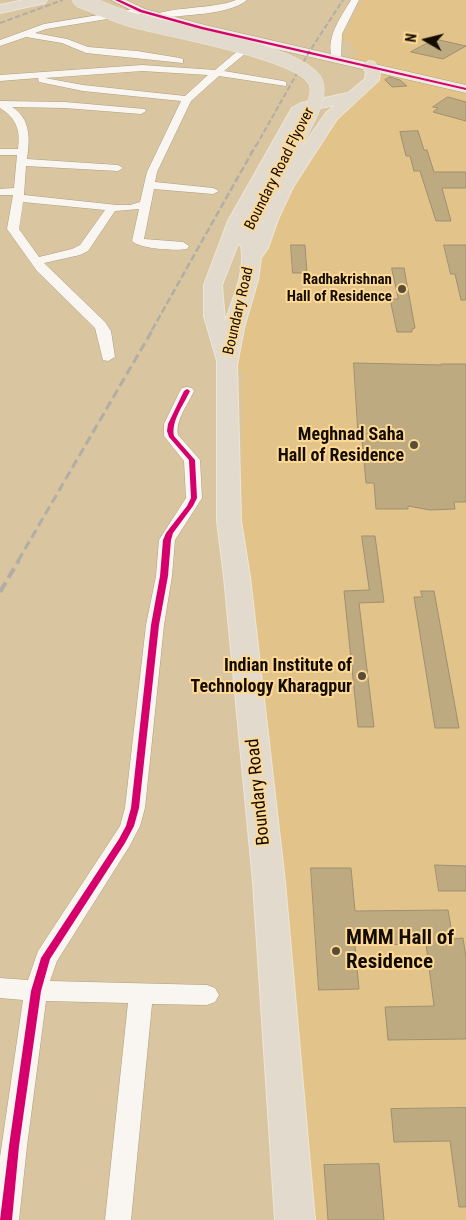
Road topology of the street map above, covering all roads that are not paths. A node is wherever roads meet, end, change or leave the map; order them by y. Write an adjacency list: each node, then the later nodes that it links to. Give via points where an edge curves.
1 (41, 0): 6 (main road)
2 (79, 0): 32 (main road, Boundary Road Flyover, bridge, via 134,20 263,52 300,66 310,74 316,83 313,107)
3 (243, 0): 8 (street, via 217,8)
4 (355, 0): 12 (street, via 336,35)
5 (125, 1): 7 (street)
6 (0, 9)
7 (142, 11): 8 (street); 9 (street, via 59,24)
8 (157, 16): 10 (street)
9 (25, 34): 11 (street); 14 (street, via 64,41 86,50 144,54)
10 (258, 42): 12 (street); 14 (street)
11 (0, 43)
12 (336, 58): 13 (street)
13 (368, 66): 18 (street); 19 (main road, via 373,72 372,80)
14 (218, 72): 15 (street, via 142,68); 17 (street); 20 (street)
15 (19, 77): 16 (street); 20 (street, via 90,89)
16 (0, 78)
17 (283, 84)
18 (466, 90)
19 (352, 97): 32 (main road, via 331,116 285,187 259,248); 34 (main road, Boundary Road, via 306,106 297,112 237,221)
20 (188, 99): 26 (street)
21 (1, 104): 22 (street); 24 (street, via 16,114 23,128 25,138)
22 (141, 111)
23 (0, 152): 24 (street)
24 (21, 157): 25 (street); 29 (street)
25 (118, 168)
26 (148, 185): 27 (street); 30 (street)
27 (213, 191)
28 (0, 192): 29 (street)
29 (19, 195): 31 (street); 35 (street, via 12,226)
30 (145, 204): 31 (street); 33 (street, via 138,241)
31 (112, 208): 35 (street, via 84,248)
32 (248, 244): 34 (main road, Boundary Road Flyover); 37 (main road, Boundary Road)
33 (183, 246)
34 (226, 248): 36 (main road, Boundary Road)
35 (36, 261): 38 (street, via 104,331)
36 (212, 284): 37 (main road); 39 (main road, Boundary Road, via 214,316)
37 (247, 287): 39 (main road, Boundary Road, via 230,342)
38 (108, 357)
39 (227, 365): 47 (main road, Boundary Road, via 229,521 269,882)
40 (187, 391): 42 (street, via 170,431 192,460 194,498 167,540 135,808 122,841 46,958)
41 (0, 988): 42 (street)
42 (36, 991): 43 (street); 45 (street)
43 (141, 993): 44 (street); 46 (street)
44 (208, 995)
45 (6, 1220)
46 (118, 1220)
47 (295, 1220)

